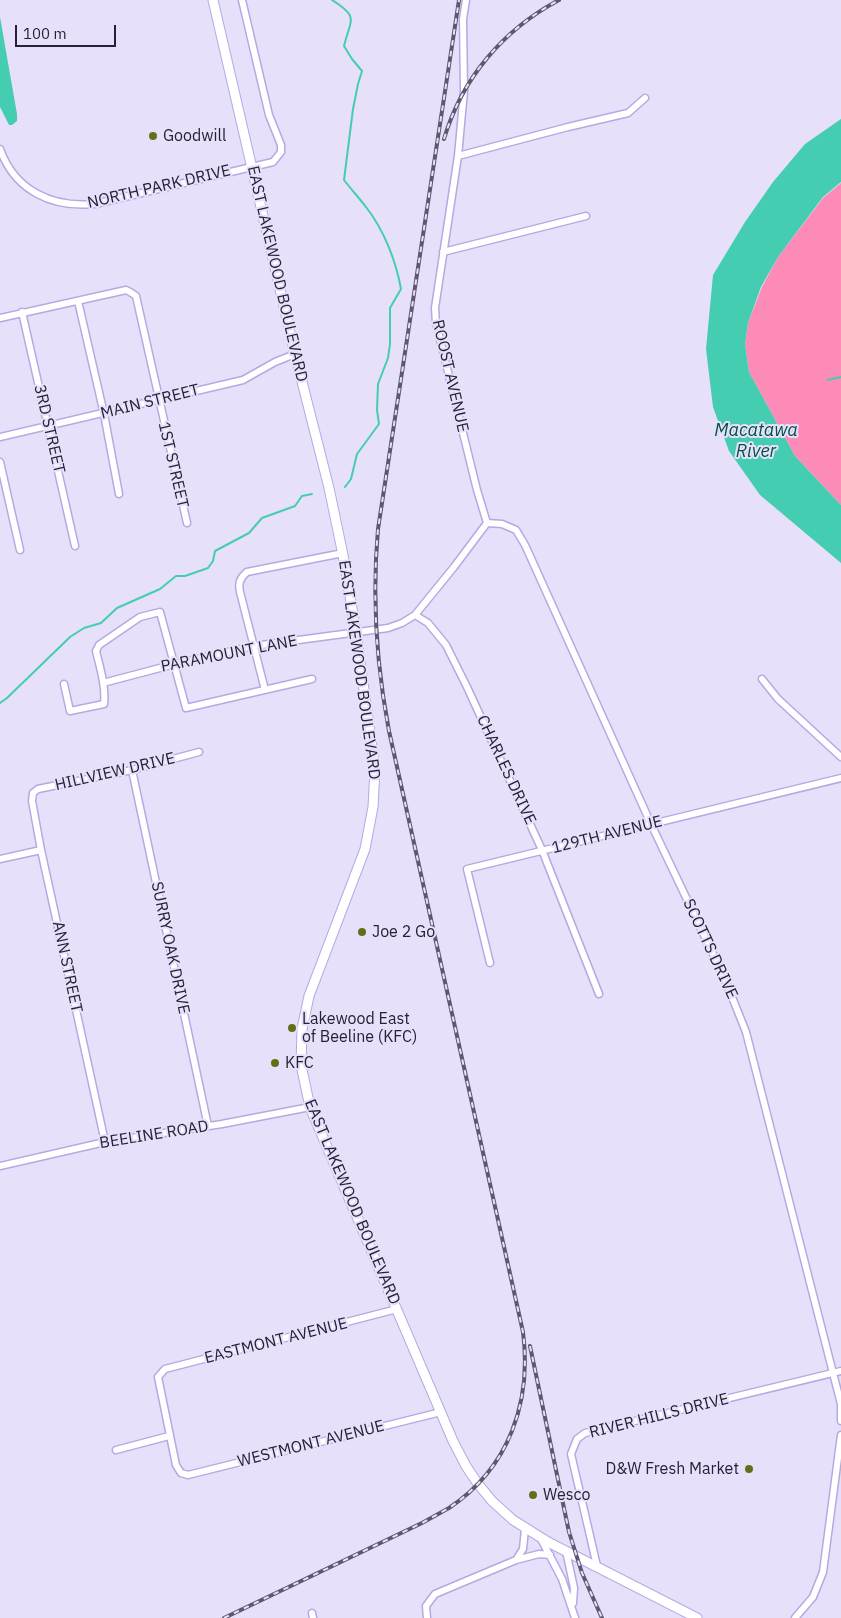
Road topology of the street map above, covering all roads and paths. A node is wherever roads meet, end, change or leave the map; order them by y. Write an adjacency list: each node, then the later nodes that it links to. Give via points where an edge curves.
1 (213, 0): 7 (main road, EAST LAKEWOOD BOULEVARD)
2 (242, 0): 7 (street, NORTH PARK DRIVE, via 269,115 281,145 273,162)
3 (466, 0): 6 (street, ROOST AVENUE, via 463,19 464,91)
4 (645, 98): 6 (street, via 628,113)
5 (0, 149): 7 (street, NORTH PARK DRIVE, via 10,170 25,186 58,203 68,204 95,204)
6 (458, 156): 9 (street, ROOST AVENUE)
7 (252, 166): 13 (main road, EAST LAKEWOOD BOULEVARD)
8 (586, 216): 9 (street)
9 (443, 252): 21 (street, ROOST AVENUE, via 434,308 436,323)
10 (78, 301): 11 (street); 14 (street, 1ST STREET, via 126,290 136,296); 15 (street)
11 (22, 312): 12 (street); 16 (street, 3RD STREET)
12 (0, 318)
13 (296, 354): 14 (street, MAIN STREET, via 243,380); 24 (main road, EAST LAKEWOOD BOULEVARD)
14 (158, 401): 15 (street, MAIN STREET); 20 (street, 1ST STREET)
15 (104, 414): 16 (street, MAIN STREET); 19 (street)
16 (49, 426): 17 (street, MAIN STREET); 22 (street, 3RD STREET)
17 (0, 437)
18 (0, 462): 23 (street)
19 (119, 494)
20 (187, 523)
21 (487, 523): 25 (street); 39 (street, SCOTTS DRIVE, via 502,524 516,530 525,545)
22 (76, 546)
23 (20, 550)
24 (343, 553): 26 (main road, EAST LAKEWOOD BOULEVARD); 27 (street, via 246,572 238,585)
25 (415, 615): 26 (street, via 388,628); 41 (street, CHARLES DRIVE, via 428,623 446,645)
26 (356, 632): 27 (street, PARAMOUNT LANE); 45 (main road, EAST LAKEWOOD BOULEVARD, via 374,769 373,807 365,849 309,996 302,1028 301,1065)
27 (254, 646): 28 (street, PARAMOUNT LANE); 33 (street)
28 (175, 664): 31 (street, PARAMOUNT LANE); 31 (street, via 160,612 154,613 140,617 99,645 96,651); 33 (street, via 186,708)
29 (312, 679): 33 (street)
30 (762, 679): 35 (street, via 778,700)
31 (103, 683): 32 (street, via 104,704 70,711)
32 (64, 684)
33 (265, 690)
34 (199, 752): 36 (street, HILLVIEW DRIVE)
35 (841, 757)
36 (132, 770): 38 (street, HILLVIEW DRIVE, via 38,789); 46 (street, SURRY OAK DRIVE)
37 (841, 778): 39 (street, 129TH AVENUE)
38 (33, 793): 40 (street, ANN STREET)
39 (651, 824): 41 (street, 129TH AVENUE); 51 (street, SCOTTS DRIVE, via 724,977 746,1032)
40 (41, 850): 42 (street); 47 (street, ANN STREET)
41 (542, 850): 43 (street, 129TH AVENUE, via 467,869); 44 (street, CHARLES DRIVE)
42 (0, 859)
43 (490, 964)
44 (599, 994)
45 (310, 1107): 46 (street, BEELINE ROAD); 49 (main road, EAST LAKEWOOD BOULEVARD)
46 (208, 1126): 47 (street, BEELINE ROAD)
47 (105, 1142): 48 (street, BEELINE ROAD)
48 (0, 1166)
49 (397, 1309): 52 (main road, EAST LAKEWOOD BOULEVARD); 55 (street, EASTMONT AVENUE, via 165,1369 158,1378)
50 (841, 1371): 51 (street, RIVER HILLS DRIVE)
51 (833, 1373): 53 (street, SCOTTS DRIVE, via 841,1404); 62 (street, RIVER HILLS DRIVE, via 585,1433 577,1440 571,1454)
52 (441, 1412): 55 (street, WESTMONT AVENUE, via 188,1475 181,1473 176,1465); 57 (main road, EAST LAKEWOOD BOULEVARD, via 453,1441 478,1484 500,1509)
53 (841, 1421)
54 (841, 1434): 67 (street, via 823,1572 813,1596)
55 (170, 1436): 56 (street)
56 (116, 1450)
57 (525, 1529): 58 (main road, EAST LAKEWOOD BOULEVARD); 61 (street, via 523,1549)
58 (544, 1540): 59 (main road, EAST LAKEWOOD BOULEVARD); 60 (street)
59 (566, 1551): 62 (main road, EAST LAKEWOOD BOULEVARD); 63 (street, via 574,1588)
60 (550, 1556): 61 (street, via 539,1554); 63 (street)
61 (516, 1560): 64 (street, via 435,1594 426,1606)
62 (597, 1566): 66 (main road, EAST LAKEWOOD BOULEVARD)
63 (573, 1607): 65 (street)
64 (426, 1615)
65 (575, 1618)
66 (697, 1618)
67 (795, 1618)

